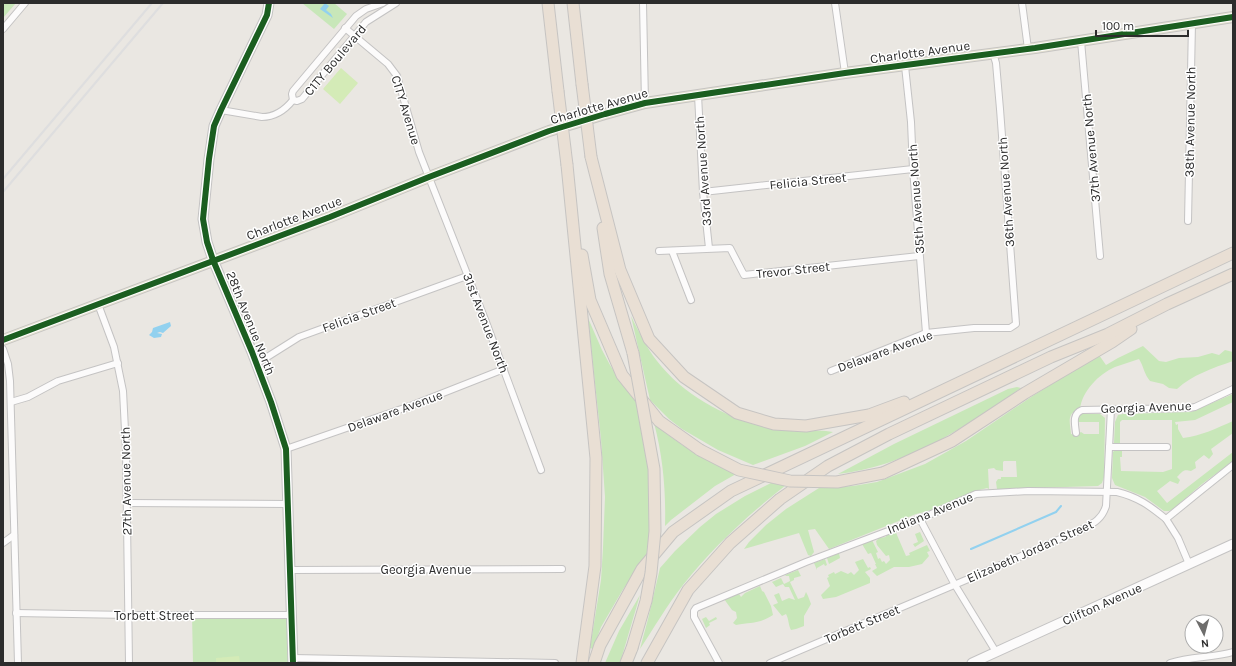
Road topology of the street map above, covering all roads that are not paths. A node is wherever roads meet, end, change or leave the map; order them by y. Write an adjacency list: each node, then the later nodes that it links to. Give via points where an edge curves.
1 (25, 3): 13 (street)
2 (269, 3): 23 (main road, 28th Avenue North, via 267,16)
3 (383, 3): 12 (street, C1TY Boulevard, via 362,12)
4 (396, 3): 14 (street, C1TY Boulevard, via 371,18)
5 (548, 3): 25 (highway, bridge)
6 (573, 3): 24 (highway, bridge)
7 (643, 3): 22 (street)
8 (835, 3): 19 (street)
9 (1022, 3): 16 (street)
10 (1233, 17): 11 (main road, Charlotte Avenue)
11 (1192, 23): 15 (main road, Charlotte Avenue); 29 (street, 38th Avenue North)
12 (345, 28): 14 (street, C1TY Avenue); 21 (street, C1TY Boulevard, via 294,90)
13 (3, 29)
14 (354, 36): 21 (street, C1TY Boulevard, via 302,99); 27 (street, C1TY Avenue, via 395,73)
15 (1081, 41): 16 (main road, Charlotte Avenue); 35 (street, 37th Avenue North)
16 (1028, 49): 17 (main road, Charlotte Avenue)
17 (993, 53): 18 (main road, Charlotte Avenue); 42 (street, 36th Avenue North, via 1000,109 1016,324)
18 (905, 66): 19 (main road, Charlotte Avenue); 26 (street, 35th Avenue North)
19 (845, 73): 20 (main road, Charlotte Avenue)
20 (698, 94): 22 (main road, Charlotte Avenue); 28 (street, 33rd Avenue North)
21 (293, 100): 23 (street, C1TY Boulevard, via 281,112 269,117)
22 (645, 103): 27 (main road, Charlotte Avenue, via 550,131)
23 (221, 110): 36 (main road, 28th Avenue North, via 214,126 208,159 203,219)
24 (591, 157): 48 (highway, via 620,270 650,339 684,377 737,413 774,424 806,426 869,415); 84 (highway, bridge, via 610,274 633,353 654,469 655,531 651,573 646,601)
25 (568, 165): 41 (highway, bridge, via 590,300 622,375 659,421 700,450 740,470 790,481 837,482 883,473 952,441 1025,393 1112,342); 82 (highway, via 596,458 595,566)
26 (913, 170): 28 (street, Felicia Street); 34 (street, 35th Avenue North)
27 (429, 177): 36 (main road, Charlotte Avenue); 38 (street, 31st Avenue North)
28 (703, 192): 30 (street, 33rd Avenue North)
29 (1188, 221)
30 (709, 248): 32 (street, Trevor Street); 34 (street, Trevor Street, via 730,248 744,275)
31 (659, 251): 32 (street, Trevor Street)
32 (672, 251): 39 (street)
33 (1233, 253): 48 (highway)
34 (919, 256): 43 (street, 35th Avenue North)
35 (1100, 256)
36 (213, 260): 40 (main road, Charlotte Avenue); 47 (main road, 28th Avenue North)
37 (1233, 274): 41 (highway)
38 (467, 276): 47 (street, Felicia Street, via 299,337); 49 (street, 31st Avenue North)
39 (691, 300)
40 (98, 304): 44 (main road, Charlotte Avenue); 46 (street, 27th Avenue North)
41 (1167, 304): 85 (highway, via 1108,334 1051,357 889,434 828,466 780,499 725,549 688,590)
42 (1010, 328): 43 (street, Delaware Avenue, via 974,328)
43 (926, 333): 50 (street, Delaware Avenue)
44 (3, 340)
45 (3, 349): 52 (street, via 10,374)
46 (118, 363): 52 (street, via 58,381 28,397); 61 (street, 27th Avenue North, via 123,400)
47 (256, 364): 57 (main road, 28th Avenue North)
48 (986, 369): 83 (highway, via 731,491 673,532 642,569 600,645)
49 (504, 370): 57 (street, Delaware Avenue); 59 (street, 31st Avenue North)
50 (831, 371)
51 (1233, 389): 53 (street, Georgia Avenue, via 1192,408)
52 (11, 402): 65 (street)
53 (1111, 409): 54 (street, Georgia Avenue, via 1079,411 1075,416); 55 (street)
54 (1076, 433)
55 (1109, 447): 56 (street); 60 (street)
56 (1167, 447)
57 (286, 449): 62 (main road, 28th Avenue North)
58 (1233, 466): 64 (street)
59 (541, 470)
60 (1107, 492): 63 (street, Indiana Avenue, via 981,493); 64 (street, Indiana Avenue, via 1117,492 1138,499); 71 (street, Elizabeth Jordan Street, via 1105,509 1096,522)
61 (127, 503): 62 (street); 73 (street, 27th Avenue North)
62 (288, 504): 70 (main road, 28th Avenue North)
63 (920, 519): 71 (street); 86 (street, Indiana Avenue, via 700,606 694,611 694,617)
64 (1166, 520): 68 (street, Indiana Avenue, via 1178,538)
65 (14, 536): 66 (street); 72 (street)
66 (3, 543)
67 (1233, 544): 68 (main road, Clifton Avenue)
68 (1189, 564): 75 (main road, Clifton Avenue)
69 (562, 569): 70 (street, Georgia Avenue)
70 (290, 570): 74 (main road, 28th Avenue North)
71 (955, 585): 75 (street); 87 (street, Torbett Street)
72 (16, 613): 73 (street, Torbett Street); 79 (street)
73 (129, 615): 74 (street, Torbett Street); 80 (street, 27th Avenue North)
74 (291, 615): 77 (main road, 28th Avenue North)
75 (996, 652): 88 (main road, Clifton Avenue)
76 (1233, 652): 78 (street)
77 (293, 661): 81 (street)
78 (1179, 662): 89 (street)
79 (18, 663)
80 (129, 663)
81 (555, 663)
82 (582, 663)
83 (594, 663)
84 (626, 663)
85 (647, 663)
86 (719, 663)
87 (770, 663)
88 (972, 663)
89 (1170, 663)

